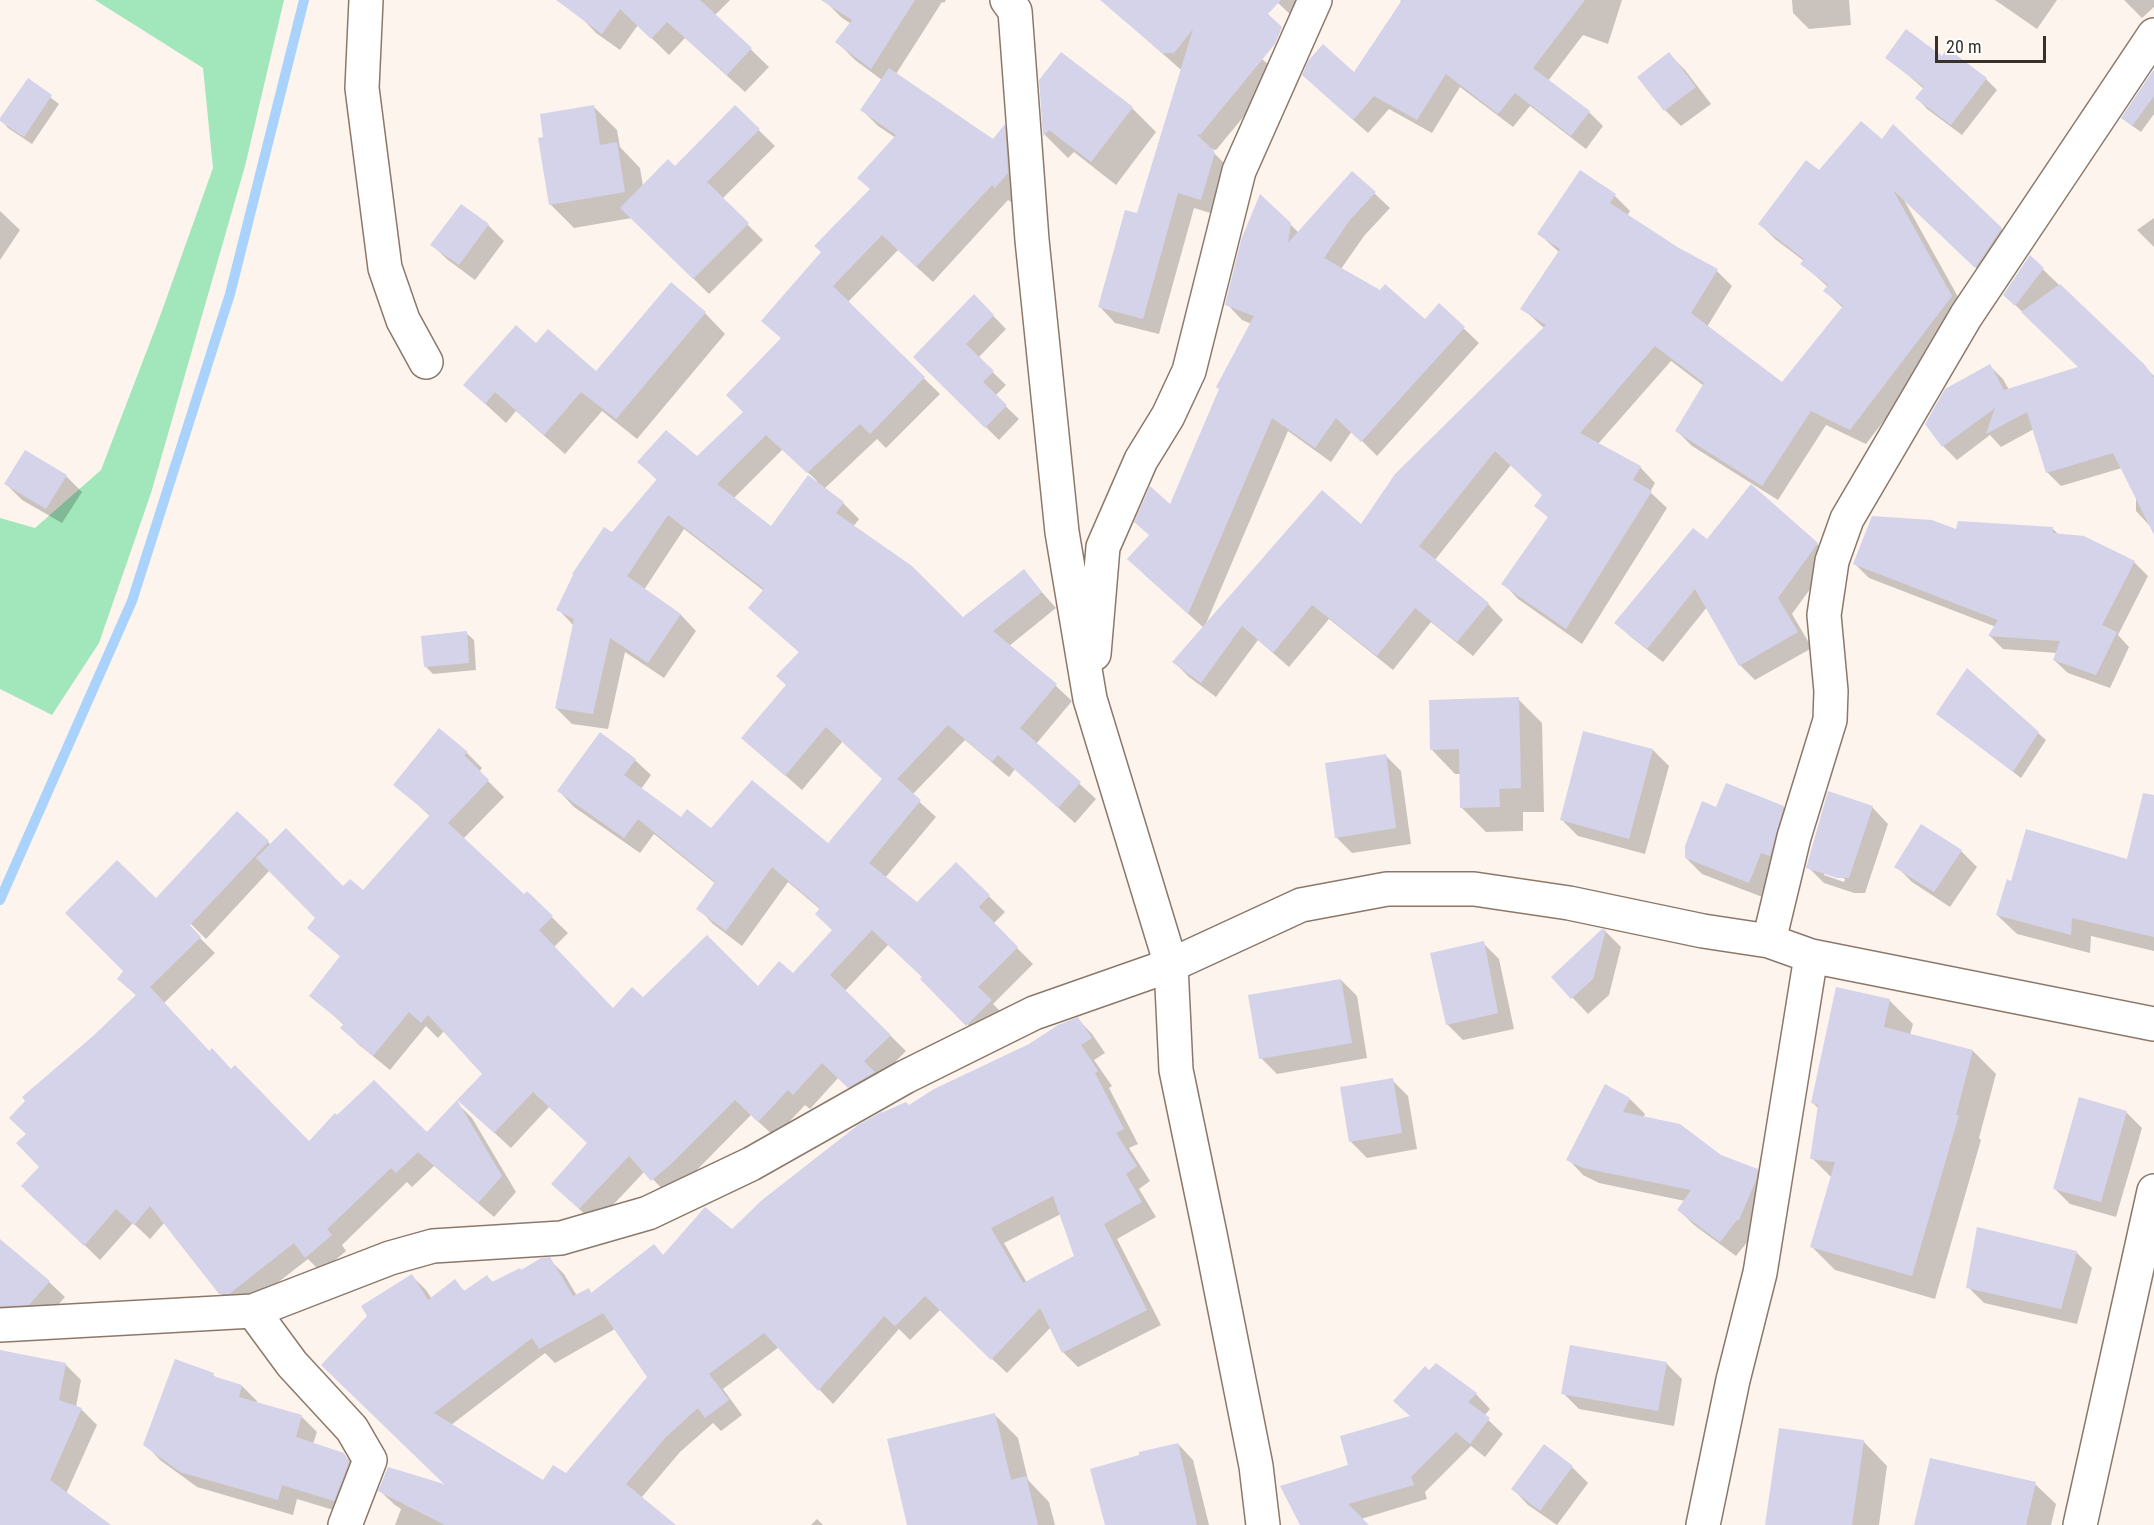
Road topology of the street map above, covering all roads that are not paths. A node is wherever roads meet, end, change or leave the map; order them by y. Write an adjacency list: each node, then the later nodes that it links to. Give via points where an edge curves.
1 (366, 0): 5 (street, via 362,88 385,268 403,320)
2 (1007, 0): 6 (street, via 1015,11 1032,240 1062,532)
3 (1315, 0): 6 (street, via 1239,171 1189,371 1141,460 1103,547)
4 (2154, 35): 7 (street, via 1966,316 1847,519 1832,561 1824,615 1830,720 1794,837)
5 (426, 362)
6 (1090, 699): 9 (street)
7 (1769, 941): 8 (street); 9 (street, via 1474,889 1387,889 1301,905)
8 (1811, 956): 10 (street); 16 (street, via 1760,1273)
9 (1171, 965): 12 (street, via 1034,1014 905,1077 751,1164 648,1213 561,1238 433,1246 390,1258); 15 (street, via 1176,1070 1256,1466)
10 (2154, 1024)
11 (2154, 1191): 17 (street)
12 (253, 1311): 13 (street); 14 (street, via 292,1364 352,1429 370,1460)
13 (0, 1325)
14 (345, 1525)
15 (1263, 1525)
16 (1703, 1525)
17 (2080, 1525)

